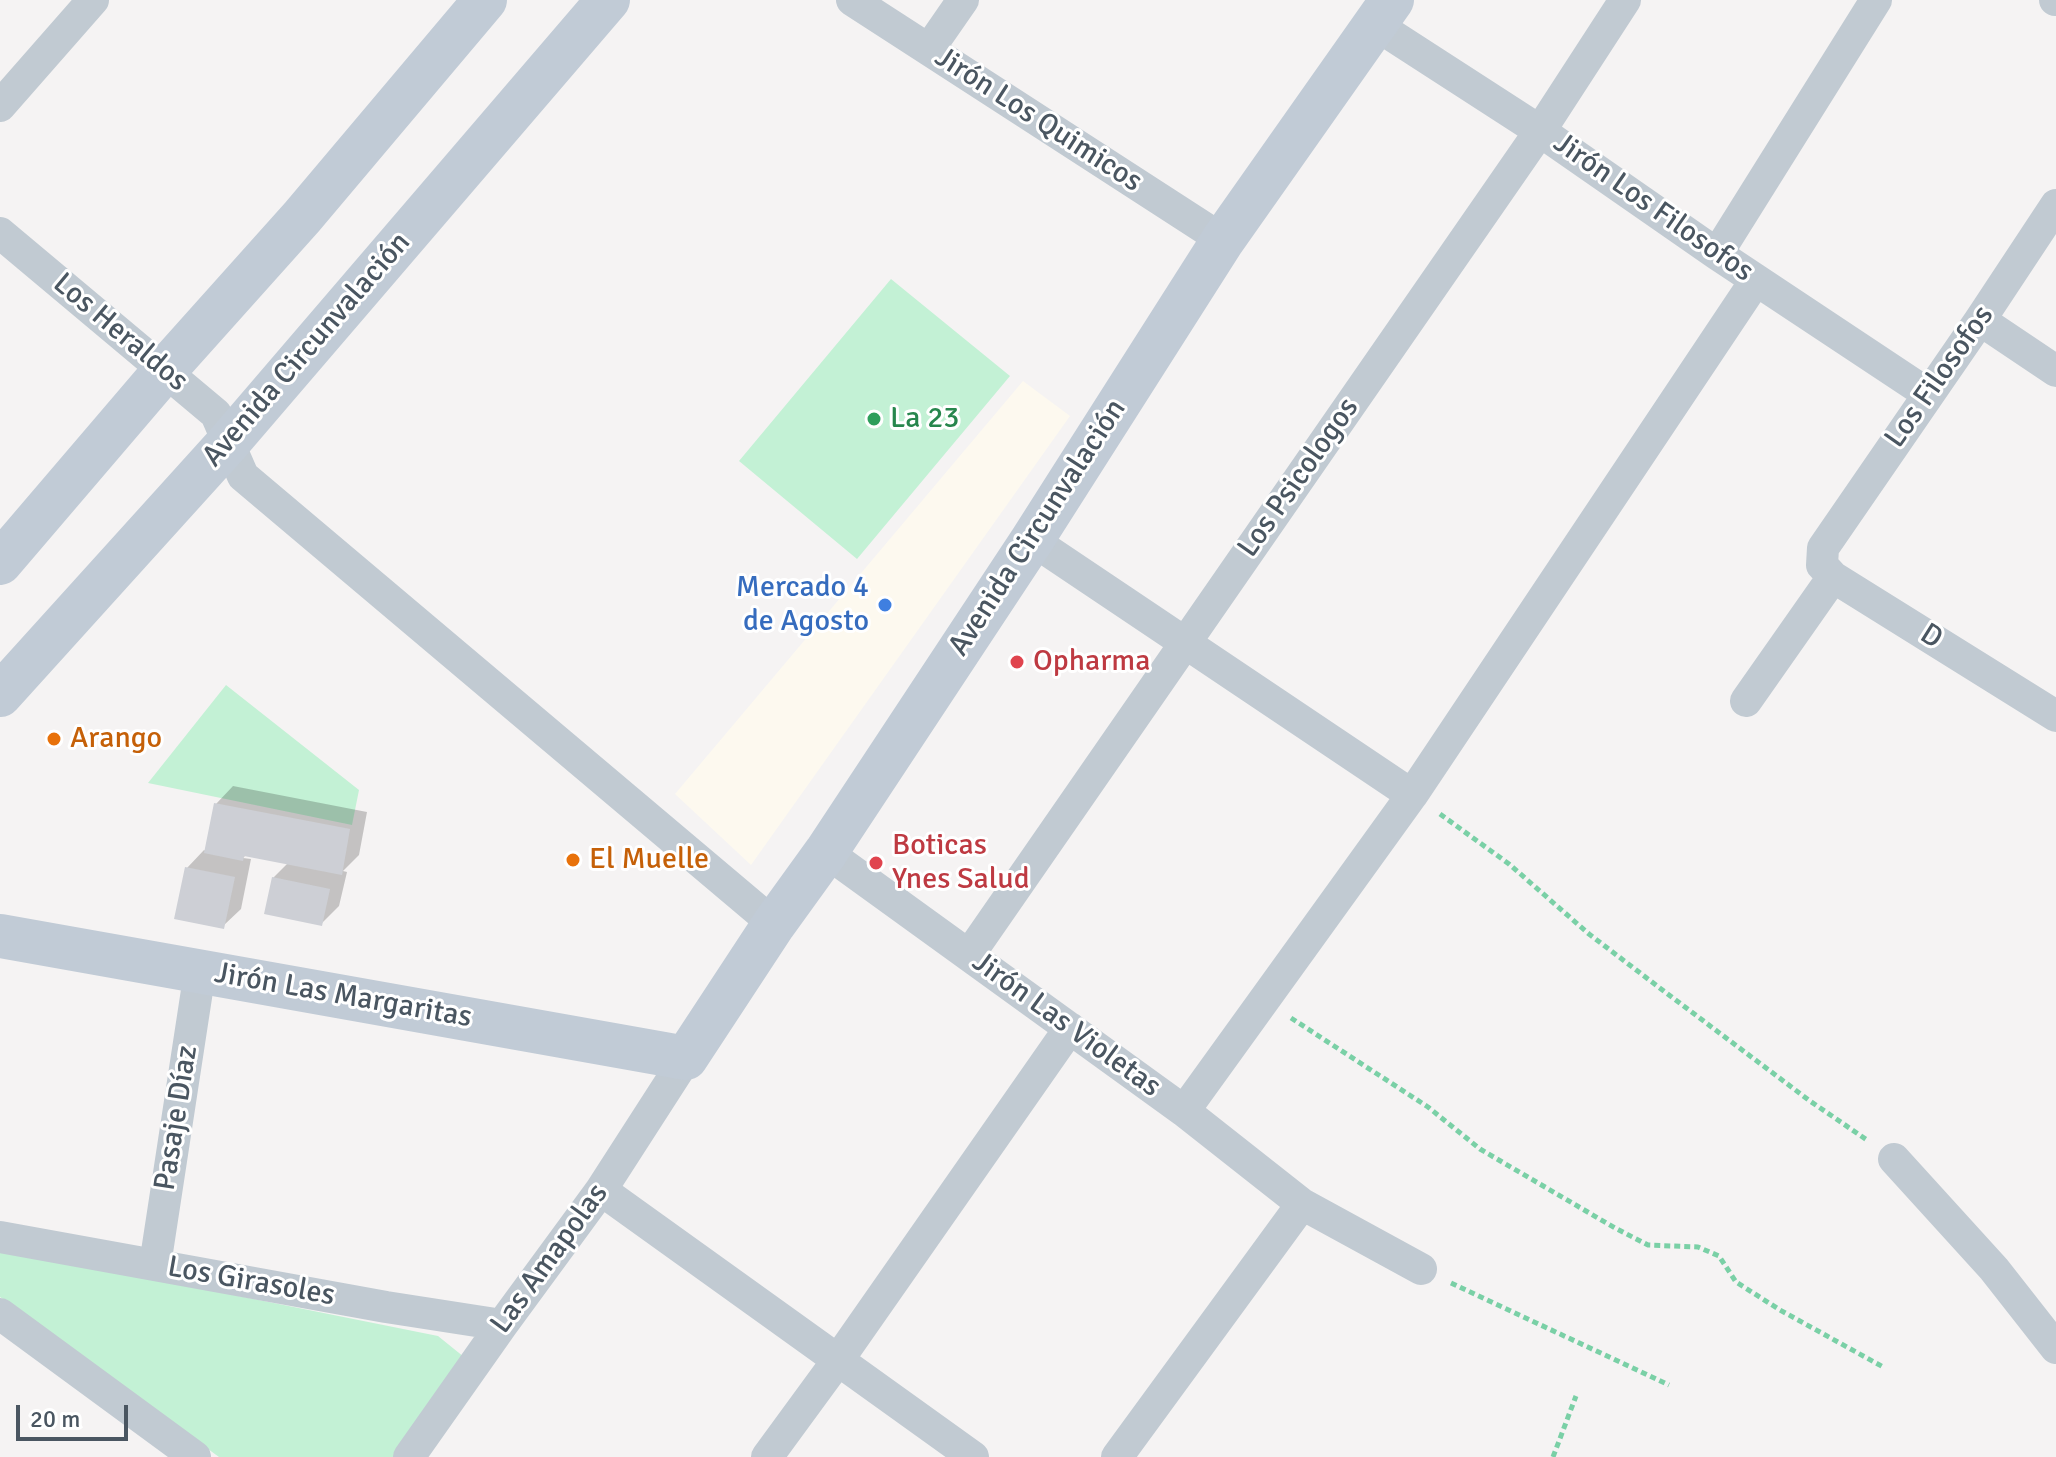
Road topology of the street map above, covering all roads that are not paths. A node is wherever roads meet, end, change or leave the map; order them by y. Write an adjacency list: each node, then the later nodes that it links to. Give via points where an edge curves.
1 (93, 0): 10 (street)
2 (485, 0): 18 (street)
3 (608, 0): 21 (street, Avenida Circunvalación)
4 (852, 0): 9 (street, Jirón Los Quimicos)
5 (963, 0): 9 (street)
6 (1625, 0): 11 (street, Los Psicologos)
7 (1876, 0): 15 (street)
8 (1384, 13): 11 (street, Jirón Los Filosofos); 14 (street, Avenida Circunvalación)
9 (929, 49): 14 (street, Jirón Los Quimicos)
10 (0, 106)
11 (1540, 131): 15 (street, Jirón Los Filosofos); 25 (street, Los Psicologos)
12 (2056, 205): 17 (street, Los Filosofos)
13 (0, 233): 18 (street, Los Heraldos)
14 (1223, 240): 22 (street, Avenida Circunvalación)
15 (1717, 254): 16 (street, Jirón Los Filosofos)
16 (1756, 280): 20 (street, Jirón Los Filosofos); 29 (street)
17 (1980, 320): 19 (street); 20 (street, Los Filosofos)
18 (165, 370): 21 (street, Los Heraldos, via 216,414); 24 (street)
19 (2056, 371)
20 (1928, 394): 23 (street, Los Filosofos)
21 (228, 443): 26 (street, Avenida Circunvalación); 31 (street, Los Heraldos, via 243,476)
22 (1032, 540): 25 (street); 30 (street, Avenida Circunvalación)
23 (1828, 562): 27 (street, Los Filosofos); 28 (street, D)
24 (0, 563)
25 (1185, 643): 29 (street); 33 (street, Los Psicologos)
26 (0, 695)
27 (1746, 701)
28 (2056, 716)
29 (1412, 795): 37 (street)
30 (826, 852): 31 (street, Avenida Circunvalación); 33 (street, Jirón Las Violetas)
31 (774, 924): 36 (street, Avenida Circunvalación)
32 (0, 936): 34 (street, Jirón Las Margaritas)
33 (969, 955): 35 (street, Jirón Las Violetas)
34 (200, 971): 36 (street, Jirón Las Margaritas); 42 (street, Pasaje Díaz)
35 (1070, 1028): 37 (street, Jirón Las Violetas); 47 (street)
36 (686, 1058): 39 (street, Las Amapolas)
37 (1184, 1111): 40 (street, Jirón Las Violetas)
38 (1894, 1159): 46 (street, via 1994,1269)
39 (601, 1190): 45 (street, Las Amapolas); 47 (street)
40 (1302, 1204): 43 (street, Jirón Las Violetas); 52 (street)
41 (0, 1237): 42 (street, Los Girasoles)
42 (155, 1265): 45 (street, Los Girasoles)
43 (1421, 1269)
44 (0, 1314): 48 (street)
45 (502, 1325): 49 (street, Las Amapolas)
46 (2056, 1348)
47 (838, 1360): 50 (street); 51 (street)
48 (195, 1457)
49 (409, 1457)
50 (767, 1457)
51 (973, 1457)
52 (1117, 1457)

